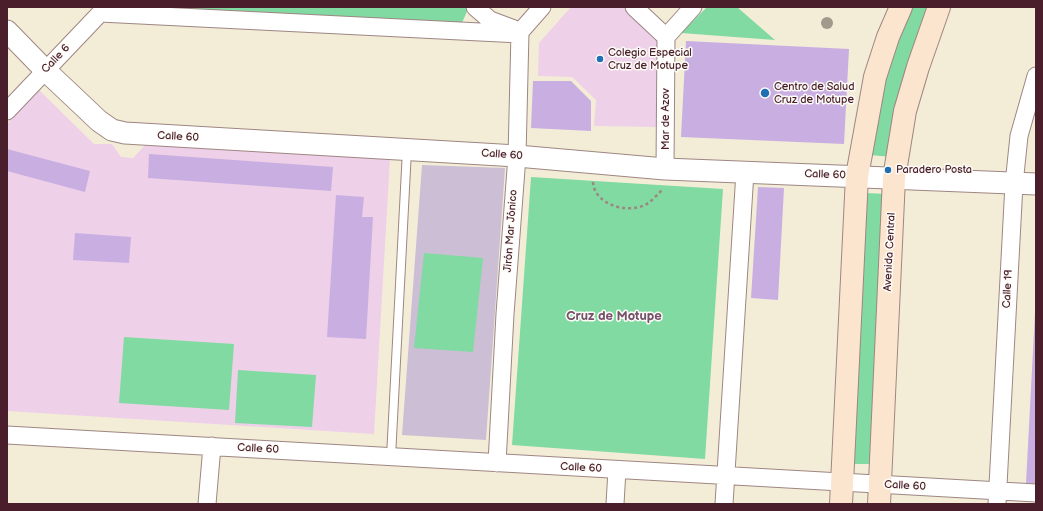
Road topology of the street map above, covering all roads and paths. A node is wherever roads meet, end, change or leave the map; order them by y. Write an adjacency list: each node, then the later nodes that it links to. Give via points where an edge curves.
1 (475, 7): 9 (street, via 490,20)
2 (542, 7): 9 (street)
3 (634, 7): 10 (street)
4 (693, 7): 10 (street)
5 (901, 7): 19 (main road, via 888,37 876,77)
6 (939, 7): 20 (main road, Avenida Central, via 905,111)
7 (103, 10): 9 (street); 11 (street, Calle 6)
8 (7, 31): 11 (street, Calle 60)
9 (520, 33): 15 (street, Jirón Mar Jónico)
10 (666, 37): 17 (street, Mar de Azov)
11 (45, 70): 13 (street, Calle 6); 14 (street, Calle 60, via 99,121 112,130 125,133)
12 (1036, 76): 21 (street, Calle 19, via 1019,136)
13 (7, 111)
14 (407, 150): 15 (street, Calle 60); 25 (lane)
15 (517, 156): 16 (street, Calle 60); 26 (street, Jirón Mar Jónico)
16 (592, 163): 17 (street, Calle 60); 17 (path, via 594,189 606,203 624,208 645,205 662,190)
17 (666, 169): 18 (street, Calle 60)
18 (744, 172): 19 (street, Calle 60); 28 (street)
19 (858, 176): 20 (street, Calle 60); 29 (main road)
20 (894, 178): 21 (street, Calle 60); 31 (main road, Avenida Central)
21 (1014, 184): 22 (street, Calle 60); 32 (street, Calle 19)
22 (1036, 184)
23 (7, 435): 24 (street, Calle 60)
24 (212, 446): 25 (street, Calle 60); 33 (street)
25 (391, 457): 26 (street, Calle 60)
26 (497, 463): 27 (street, Calle 60)
27 (617, 470): 28 (street, Calle 60); 34 (street)
28 (726, 476): 29 (street, Calle 60); 35 (street)
29 (843, 482): 31 (street, Calle 60); 36 (main road)
30 (1036, 493): 32 (street, Calle 60)
31 (879, 494): 32 (street, Calle 60)
32 (997, 498)
33 (207, 504)
34 (615, 504)
35 (724, 504)
36 (842, 504)

